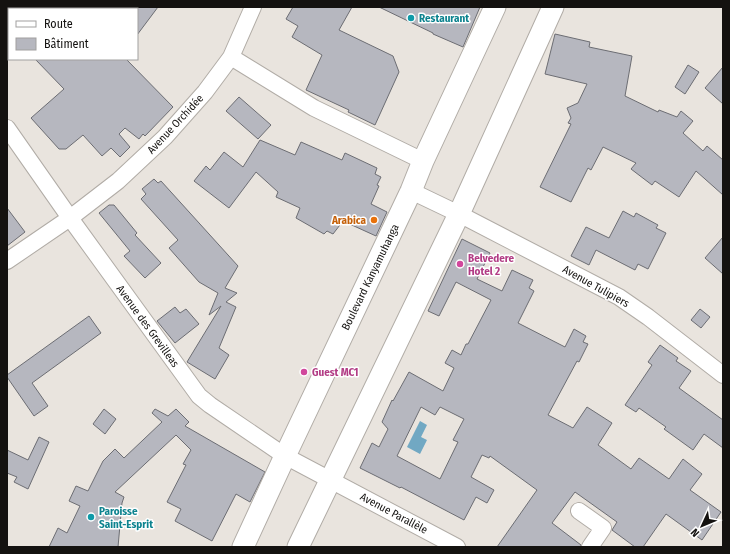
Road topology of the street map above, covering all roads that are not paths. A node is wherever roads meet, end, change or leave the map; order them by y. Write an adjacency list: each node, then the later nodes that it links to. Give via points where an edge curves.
1 (253, 7): 4 (street, Avenue Orchidée)
2 (495, 7): 6 (main road, Boulevard Kanyamuhanga)
3 (553, 7): 8 (main road)
4 (231, 57): 6 (street, via 314,108); 9 (street, Avenue Orchidée, via 205,92 165,137 118,181)
5 (7, 128): 9 (street, Avenue des Grevilleas)
6 (423, 161): 7 (main road, Boulevard Kanyamuhanga)
7 (411, 190): 8 (street, Avenue Tulipiers); 12 (main road, Boulevard Kanyamuhanga)
8 (459, 214): 11 (street, Avenue Tulipiers, via 619,298); 13 (main road)
9 (70, 218): 10 (street, Avenue Orchidée); 12 (street, Avenue des Grevilleas, via 199,396)
10 (7, 261)
11 (723, 375)
12 (285, 456): 13 (street, Avenue des Grevilleas); 15 (main road, Boulevard Kanyamuhanga)
13 (331, 479): 16 (main road); 17 (street, Avenue Parallèle)
14 (580, 511): 18 (street, via 603,528)
15 (243, 547)
16 (298, 547)
17 (457, 547)
18 (590, 547)

